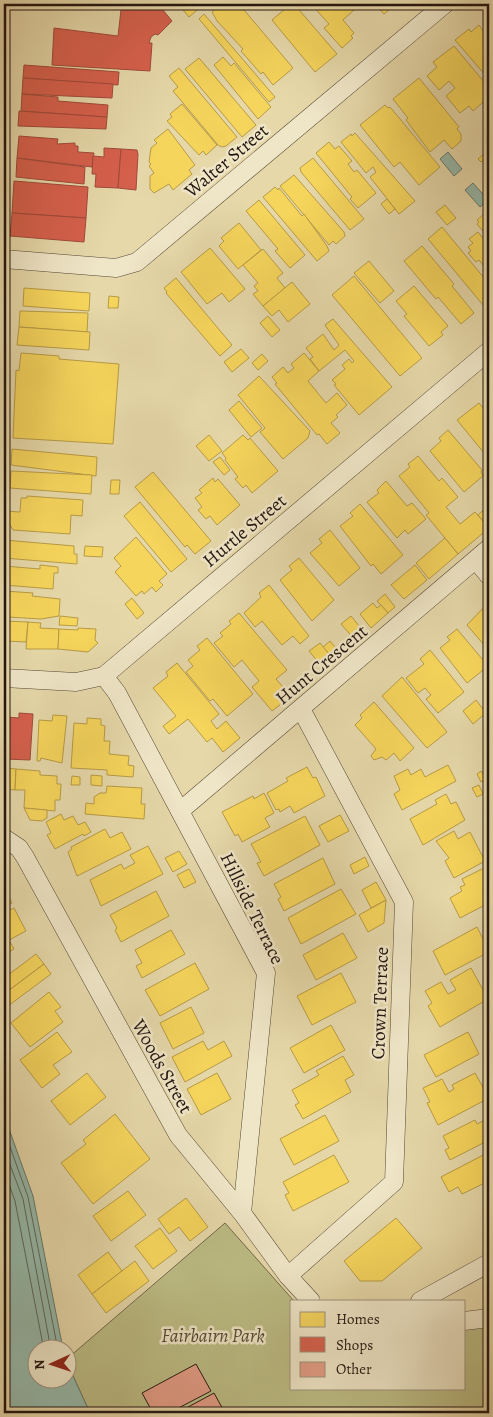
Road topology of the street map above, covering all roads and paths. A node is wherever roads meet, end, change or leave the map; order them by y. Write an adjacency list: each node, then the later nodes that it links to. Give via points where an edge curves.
1 (446, 4): 2 (street, Walter Street, via 137,262 116,268)
2 (4, 259)
3 (489, 351): 6 (street, Hurtle Street)
4 (483, 554): 5 (street); 8 (street, Hunt Crescent)
5 (489, 576)
6 (104, 676): 7 (street, Hurtle Street, via 76,682); 9 (street, Hillside Terrace, via 117,693)
7 (4, 678)
8 (301, 709): 9 (street, Hunt Crescent); 13 (street, Crown Terrace, via 404,902 394,1182)
9 (180, 810): 11 (street, Hillside Terrace, via 266,973)
10 (4, 838): 11 (street, Woods Street, via 19,848 25,857 178,1135)
11 (242, 1213): 13 (street, Woods Street)
12 (489, 1263): 15 (street)
13 (288, 1276): 14 (street, Woods Street)
14 (310, 1300)
15 (422, 1300)
16 (489, 1318): 17 (street)
17 (466, 1321)

